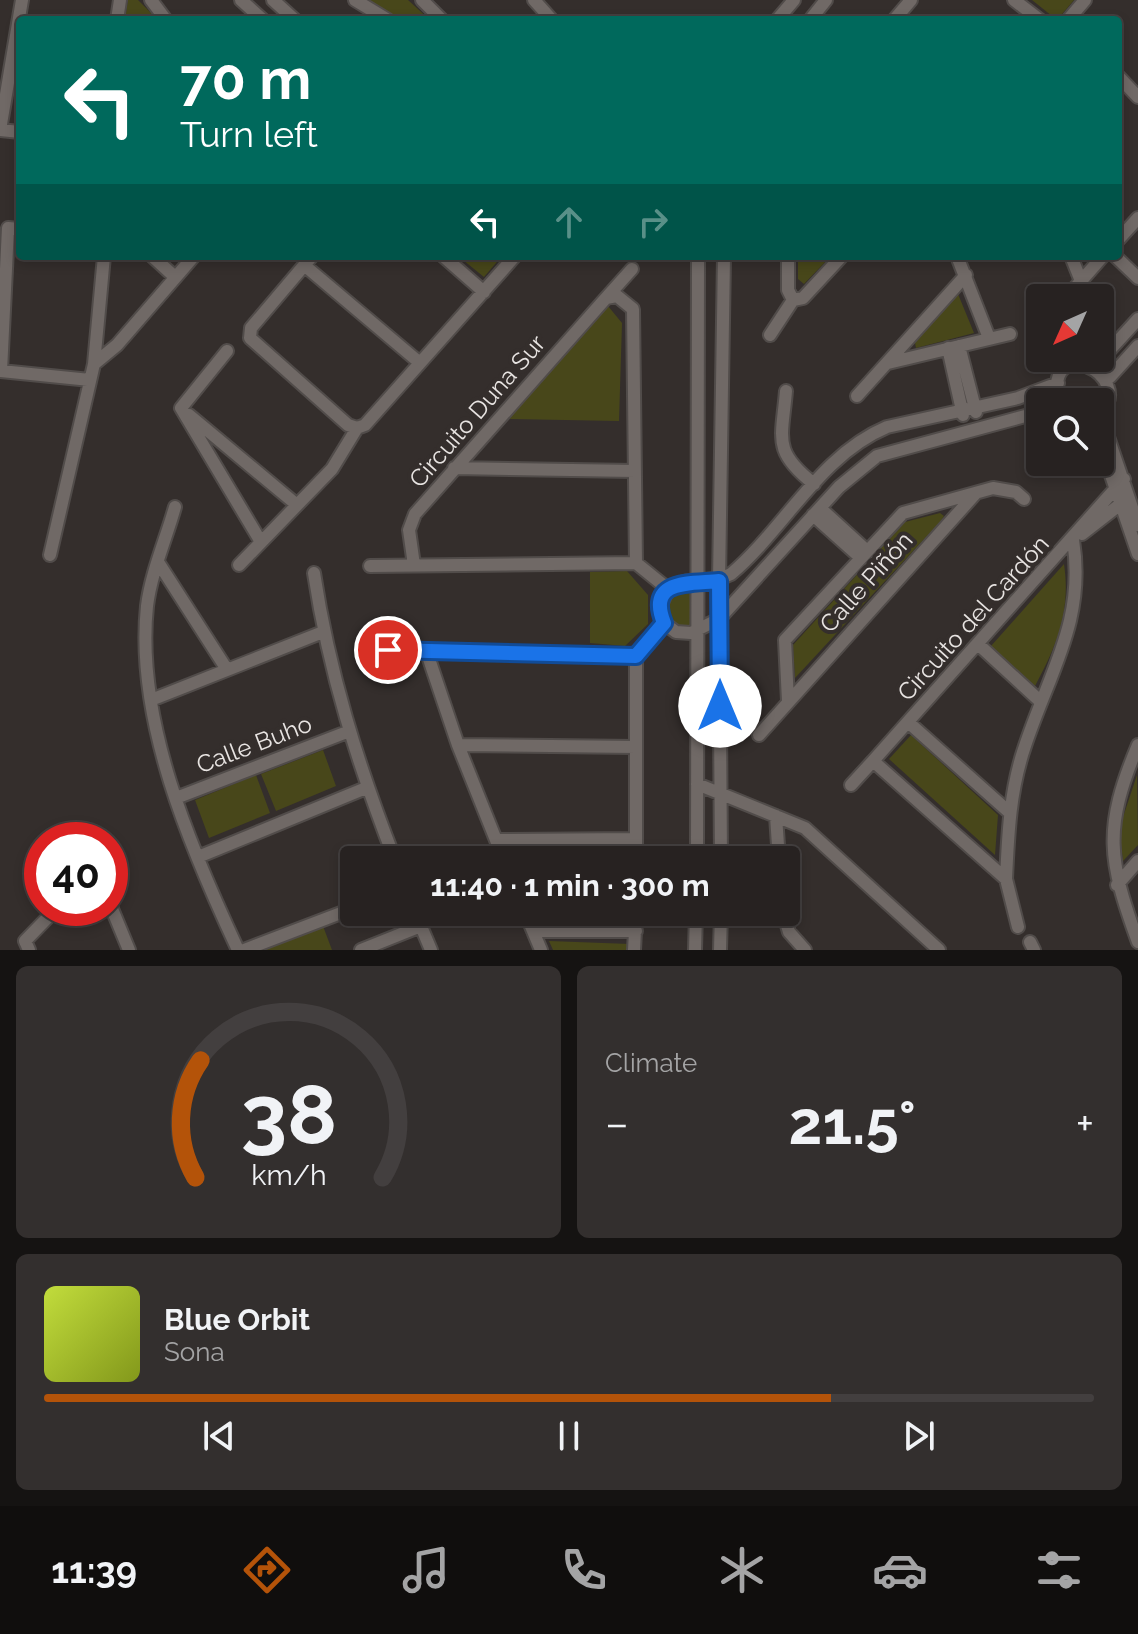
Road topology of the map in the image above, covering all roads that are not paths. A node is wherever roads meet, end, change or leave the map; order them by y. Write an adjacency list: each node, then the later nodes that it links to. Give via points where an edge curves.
1 (241, 0): 11 (street)
2 (273, 0): 12 (street)
3 (355, 0): 13 (street)
4 (422, 0): 14 (street)
5 (534, 0): 15 (street)
6 (794, 0): 16 (street)
7 (826, 0): 17 (street)
8 (911, 0): 18 (street)
9 (1085, 0): 20 (street)
10 (1017, 1): 19 (street)
11 (259, 16)
12 (291, 16)
13 (381, 16)
14 (438, 16)
15 (548, 16)
16 (780, 16)
17 (813, 16)
18 (897, 16)
19 (1035, 16)
20 (1071, 16)
21 (16, 35): 24 (street)
22 (1122, 80): 23 (street)
23 (1138, 97)
24 (0, 130)
25 (16, 229): 48 (street, via 8,228)
26 (1122, 252): 41 (street)
27 (104, 260): 62 (street)
28 (156, 260): 44 (street)
29 (190, 260): 44 (street)
30 (308, 260): 60 (street); 76 (street, via 251,328 250,338)
31 (448, 260): 49 (street)
32 (512, 260): 49 (street)
33 (698, 260): 105 (street)
34 (724, 260): 106 (street)
35 (788, 260): 51 (street)
36 (838, 260): 51 (street, via 803,298)
37 (959, 260): 43 (street)
38 (1073, 260): 46 (street)
39 (1099, 260): 46 (street)
40 (1119, 260): 45 (street)
41 (1138, 266)
42 (632, 269): 50 (street, Circuito Duna Sur)
43 (966, 275): 55 (street); 61 (street)
44 (175, 277): 62 (street)
45 (1138, 278)
46 (1081, 281): 47 (street)
47 (1078, 284)
48 (2, 289): 66 (street, via 1,371)
49 (484, 292): 60 (street)
50 (606, 298): 79 (street, Circuito Duna Sur); 81 (street, via 617,296 633,309)
51 (793, 300): 54 (street)
52 (1138, 319): 56 (street)
53 (1010, 334): 55 (street)
54 (770, 335)
55 (989, 338): 58 (street)
56 (1114, 345)
57 (1138, 346): 65 (street)
58 (954, 347): 61 (street); 73 (street)
59 (227, 351): 72 (street)
60 (420, 363): 76 (street)
61 (888, 363): 71 (street)
62 (94, 364): 66 (street)
63 (1066, 372): 67 (street)
64 (1104, 372): 65 (street)
65 (1110, 377): 69 (street)
66 (90, 380): 97 (street)
67 (1058, 383): 68 (street); 73 (street)
68 (1058, 388)
69 (1113, 388)
70 (786, 391): 84 (street, via 784,454)
71 (857, 396)
72 (181, 408): 89 (street); 95 (street)
73 (968, 409): 75 (street); 77 (street); 82 (street, via 887,427 867,436)
74 (1026, 416): 75 (street)
75 (980, 427): 77 (street)
76 (357, 428): 89 (street, via 332,469)
77 (966, 430): 85 (street, via 877,456)
78 (1114, 458): 83 (street)
79 (454, 468): 81 (street); 102 (street, Circuito Duna Sur, via 411,522)
80 (1114, 470): 83 (street)
81 (635, 471): 100 (street)
82 (825, 472): 84 (street); 85 (street)
83 (1121, 483): 88 (street); 94 (street)
84 (814, 484): 91 (street)
85 (839, 487): 92 (street)
86 (976, 493): 87 (street, via 1003,487); 98 (street, via 903,513); 118 (street, Calle Piñón)
87 (1024, 499)
88 (1126, 500): 93 (street); 94 (street); 96 (street)
89 (297, 505): 95 (street)
90 (175, 507): 99 (street)
91 (791, 510): 92 (street, Calle Piñón); 106 (street, via 744,563)
92 (813, 516): 98 (street, Calle Piñón); 108 (street)
93 (1138, 525)
94 (1073, 540): 112 (street, Circuito del Cardón); 119 (street, Circuito del Cardón, via 1077,599)
95 (261, 542): 101 (street)
96 (1138, 554)
97 (50, 555)
98 (864, 555): 118 (street, via 785,640)
99 (158, 562): 116 (street); 117 (street, via 145,632)
100 (636, 563): 102 (street); 107 (street)
101 (239, 565)
102 (414, 565): 103 (street)
103 (370, 566)
104 (314, 573): 111 (street)
105 (699, 581): 106 (street); 107 (street); 110 (street)
106 (719, 581): 108 (street)
107 (668, 589): 109 (street, via 661,605)
108 (719, 619): 110 (street); 131 (street)
109 (664, 623): 110 (street, via 684,634); 115 (street)
110 (698, 631): 128 (street)
111 (323, 632): 116 (street); 121 (street)
112 (978, 644): 119 (street); 120 (street, Circuito del Cardón)
113 (388, 650): 114 (street)
114 (426, 650): 115 (street); 123 (street)
115 (636, 656): 125 (street)
116 (226, 668): 117 (street)
117 (151, 700): 132 (street)
118 (788, 701): 122 (street, Calle Piñón)
119 (1041, 702): 133 (street, Circuito del Cardón)
120 (908, 722): 126 (street, Circuito del Cardón); 133 (street)
121 (347, 732): 130 (street); 132 (street, Calle Buho)
122 (759, 735)
123 (458, 745): 125 (street); 136 (street)
124 (1138, 745): 127 (street)
125 (636, 747): 135 (street)
126 (873, 761): 129 (street, Circuito del Cardón); 145 (street)
127 (1135, 763): 146 (street, via 1111,831)
128 (697, 784): 131 (street); 140 (street)
129 (851, 785)
130 (366, 788): 137 (street); 143 (street)
131 (721, 793): 134 (street); 141 (street)
132 (176, 798): 143 (street)
133 (1009, 812): 145 (street, Circuito del Cardón)
134 (776, 816): 142 (street); 170 (street, via 805,828)
135 (636, 839): 136 (street); 139 (street)
136 (496, 840): 138 (street)
137 (389, 846)
138 (498, 846)
139 (636, 846)
140 (697, 846)
141 (721, 846)
142 (778, 846)
143 (198, 857): 162 (street)
144 (1138, 861): 146 (street)
145 (1006, 879): 156 (street, Circuito del Cardón)
146 (1117, 885): 159 (street)
147 (340, 913): 162 (street)
148 (40, 926): 160 (street, via 25,941)
149 (119, 926): 161 (street)
150 (421, 926): 163 (street); 164 (street)
151 (531, 926): 157 (street)
152 (636, 926): 158 (street)
153 (696, 926): 167 (street)
154 (721, 926): 168 (street)
155 (787, 926): 169 (street)
156 (1018, 927)
157 (533, 931): 158 (street); 165 (street)
158 (636, 931): 166 (street)
159 (1138, 942)
160 (29, 950)
161 (129, 950)
162 (241, 950)
163 (361, 950)
164 (431, 950)
165 (541, 950)
166 (634, 950)
167 (695, 950)
168 (720, 950)
169 (805, 950)
170 (939, 950)

